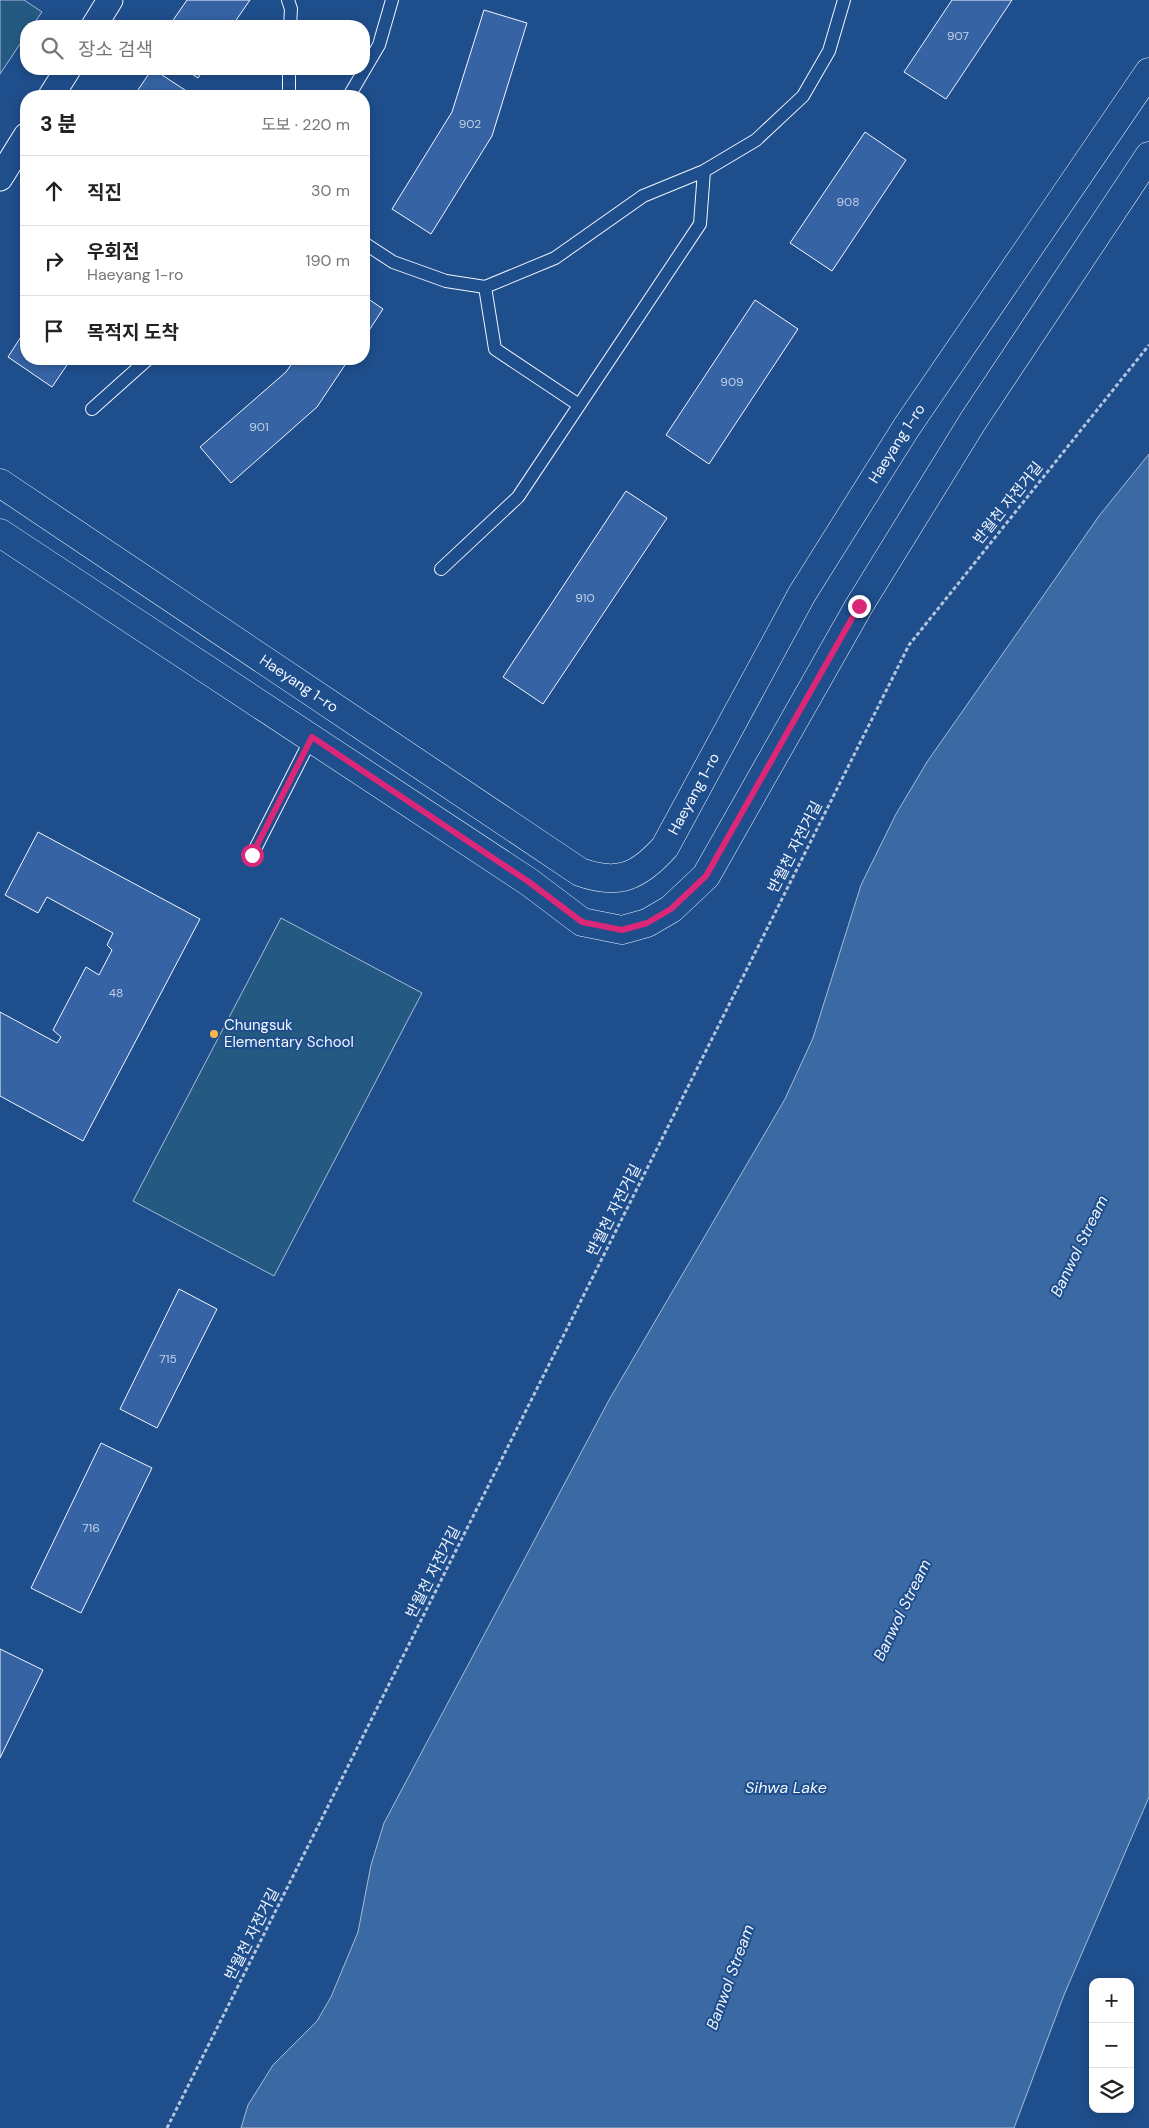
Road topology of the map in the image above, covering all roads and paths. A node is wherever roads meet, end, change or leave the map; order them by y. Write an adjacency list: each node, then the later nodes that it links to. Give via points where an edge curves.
1 (110, 0): 5 (street)
2 (288, 0): 6 (lane)
3 (392, 0): 7 (lane, via 379,46)
4 (844, 0): 17 (lane, via 829,51 804,96 756,140)
5 (98, 20)
6 (290, 20)
7 (370, 61)
8 (1149, 72): 25 (street, Haeyang 1-ro, via 906,428 807,586 665,847 632,875 612,879 580,872)
9 (64, 75): 12 (street)
10 (289, 75): 13 (lane)
11 (362, 75): 14 (lane)
12 (54, 90)
13 (288, 90)
14 (353, 90)
15 (20, 146): 18 (street)
16 (1149, 156): 28 (street, via 973,421 870,589 706,876 671,909 647,923 622,930 582,922 529,882)
17 (704, 171): 20 (lane, via 643,196 555,258); 23 (lane, via 700,224)
18 (0, 178)
19 (370, 247): 20 (lane, via 393,262 446,281)
20 (486, 287): 23 (lane, via 495,349)
21 (1149, 345): 30 (path, 반월천 자전거길, via 909,645)
22 (141, 365): 24 (lane)
23 (579, 405): 27 (lane, via 518,497)
24 (92, 409)
25 (0, 483)
26 (0, 533): 28 (street)
27 (441, 569)
28 (312, 737): 29 (lane)
29 (252, 855)
30 (167, 2128)

